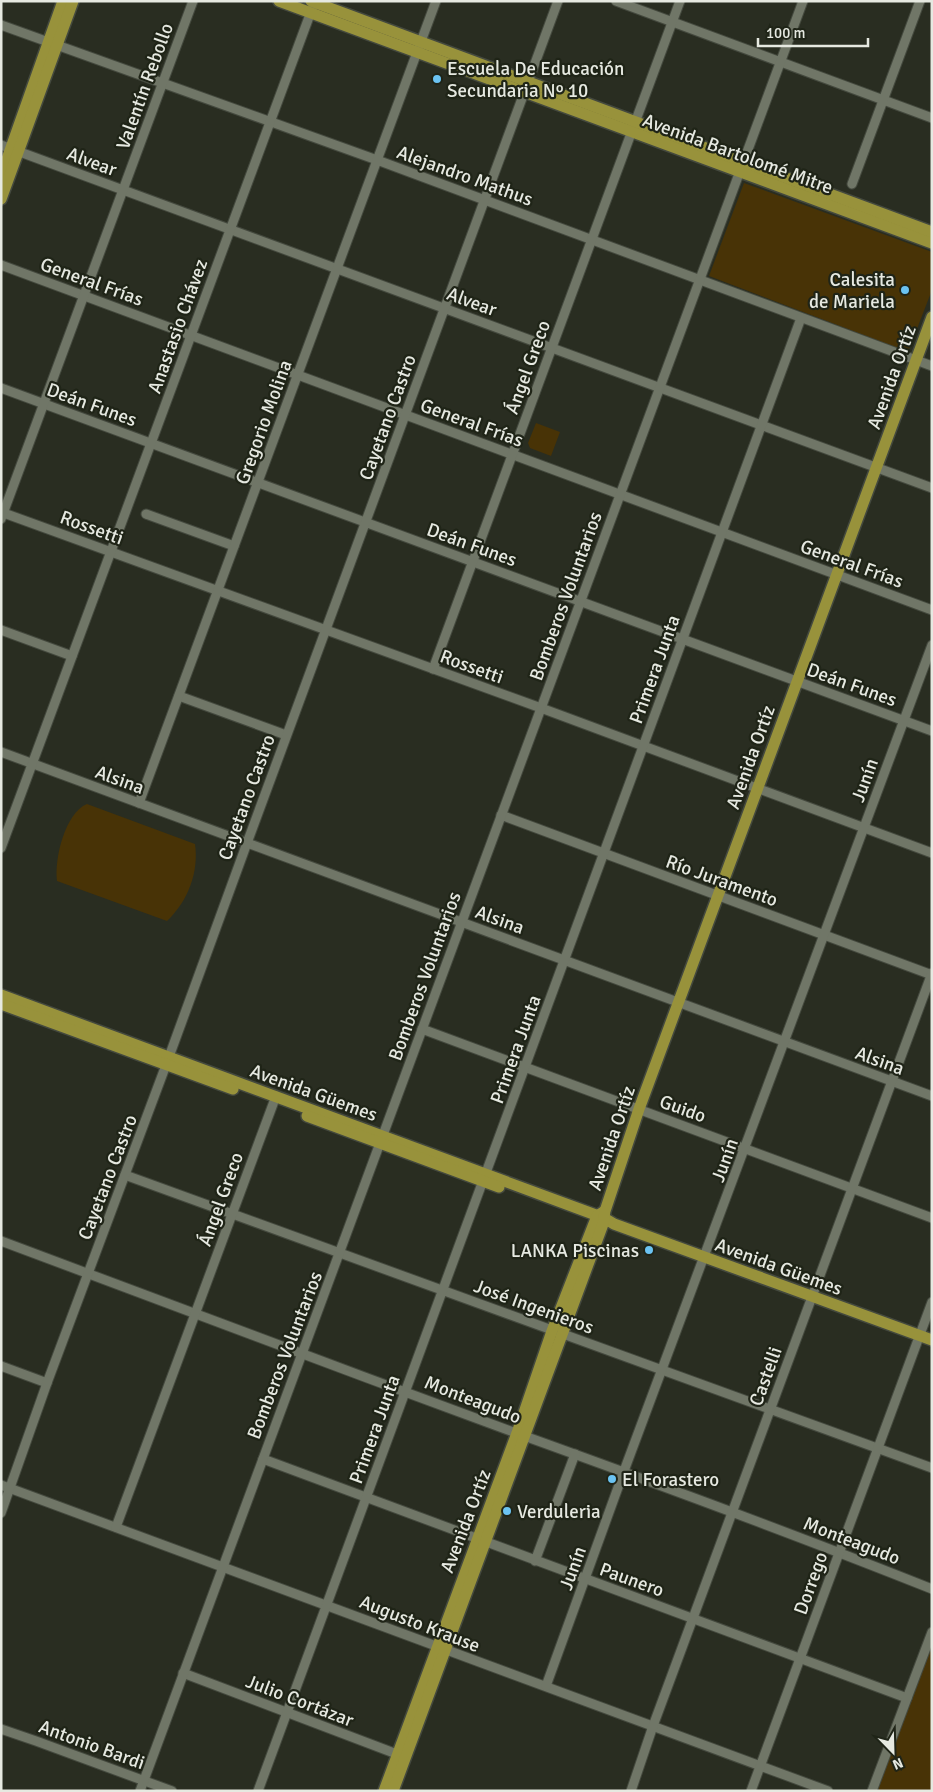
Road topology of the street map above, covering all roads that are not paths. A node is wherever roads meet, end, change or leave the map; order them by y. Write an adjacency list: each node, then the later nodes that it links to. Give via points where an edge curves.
1 (63, 1): 14 (main road)
2 (73, 1): 14 (main road)
3 (192, 1): 17 (street, Valentín Rebollo)
4 (278, 1): 11 (main road, Avenida Bartolomé Mitre)
5 (436, 1): 15 (street, Gregorio Molina)
6 (558, 1): 18 (street, Cayetano Castro)
7 (616, 1): 12 (street)
8 (680, 1): 12 (street, Ángel Greco)
9 (803, 1): 16 (street, Bomberos Voluntarios)
10 (920, 1): 19 (street)
11 (312, 4): 15 (main road, Avenida Bartolomé Mitre); 21 (street, Anastasio Chávez)
12 (672, 22): 16 (street); 22 (street, Ángel Greco)
13 (1, 25): 14 (street, Alejandro Mathus)
14 (53, 43): 17 (street, Alejandro Mathus); 23 (main road)
15 (419, 47): 18 (main road, Avenida Bartolomé Mitre); 24 (street, Gregorio Molina)
16 (780, 62): 19 (street); 25 (street, Bomberos Voluntarios)
17 (163, 82): 21 (street, Alejandro Mathus); 28 (street, Valentín Rebollo)
18 (526, 87): 22 (main road, Avenida Bartolomé Mitre); 30 (street, Cayetano Castro)
19 (883, 100): 20 (street); 27 (street)
20 (932, 118)
21 (269, 122): 24 (street, Alejandro Mathus); 31 (street, Anastasio Chávez)
22 (634, 127): 25 (main road, Avenida Bartolomé Mitre); 33 (street, Ángel Greco)
23 (11, 148): 26 (main road); 28 (street, Alvear); 29 (main road)
24 (377, 160): 30 (street, Alejandro Mathus); 36 (street, Gregorio Molina)
25 (741, 167): 32 (main road, Avenida Bartolomé Mitre); 34 (main road, Avenida Bartolomé Mitre); 37 (street, Bomberos Voluntarios)
26 (1, 176)
27 (852, 184)
28 (123, 189): 31 (street, Alvear); 38 (street, Valentín Rebollo)
29 (1, 199)
30 (485, 200): 33 (street, Alejandro Mathus); 39 (street, Cayetano Castro)
31 (230, 229): 36 (street, Alvear); 42 (street, Anastasio Chávez)
32 (932, 232)
33 (592, 240): 37 (street, Alejandro Mathus); 43 (street, Ángel Greco)
34 (932, 243)
35 (1, 265): 38 (street, General Frías)
36 (337, 268): 39 (street, Alvear); 46 (street, Gregorio Molina)
37 (700, 280): 41 (street, Alejandro Mathus); 47 (street, Bomberos Voluntarios)
38 (84, 295): 42 (street, General Frías); 49 (street, Valentín Rebollo)
39 (445, 308): 43 (street, Alvear); 50 (street, Cayetano Castro)
40 (932, 317): 44 (main road, Avenida Ortíz)
41 (801, 318): 44 (street, Alejandro Mathus); 51 (street, Primera Junta)
42 (191, 335): 46 (street, General Frías); 52 (street, Anastasio Chávez)
43 (552, 347): 47 (street, Alvear); 53 (street, Ángel Greco)
44 (916, 360): 45 (street, Alejandro Mathus); 54 (main road, Avenida Ortíz)
45 (932, 366)
46 (298, 375): 50 (street, General Frías); 55 (street, Gregorio Molina)
47 (660, 387): 51 (street, Alvear); 57 (street, Bomberos Voluntarios)
48 (1, 388): 49 (street, Deán Funes)
49 (44, 404): 52 (street, Deán Funes); 58 (street, Valentín Rebollo)
50 (405, 414): 53 (street, General Frías); 60 (street, Cayetano Castro)
51 (762, 425): 54 (street, Alvear); 61 (street, Primera Junta)
52 (151, 443): 55 (street, Deán Funes); 63 (street, Anastasio Chávez)
53 (512, 454): 57 (street, General Frías); 64 (street, Ángel Greco)
54 (876, 467): 56 (street, Alvear); 65 (main road, Avenida Ortíz)
55 (258, 482): 60 (street, Deán Funes); 62 (street, Gregorio Molina)
56 (932, 488)
57 (620, 494): 61 (street, General Frías); 67 (street, Bomberos Voluntarios)
58 (2, 514): 63 (street, Rossetti)
59 (146, 514): 62 (street)
60 (366, 522): 64 (street, Deán Funes); 70 (street, Cayetano Castro)
61 (722, 532): 65 (street, General Frías); 71 (street, Primera Junta)
62 (234, 546): 66 (street, Gregorio Molina)
63 (111, 552): 66 (street, Rossetti); 73 (street, Anastasio Chávez)
64 (473, 561): 67 (street, Deán Funes); 74 (street, Ángel Greco)
65 (837, 574): 68 (street, General Frías); 75 (main road, Avenida Ortíz)
66 (218, 590): 70 (street, Rossetti); 76 (street, Gregorio Molina)
67 (580, 601): 71 (street, Deán Funes); 77 (street, Bomberos Voluntarios)
68 (932, 610)
69 (1, 630): 73 (street)
70 (326, 630): 74 (street, Rossetti); 80 (street, Cayetano Castro)
71 (683, 639): 75 (street, Deán Funes); 81 (street, Primera Junta)
72 (932, 645): 78 (street, Junín)
73 (72, 656): 83 (street, Anastasio Chávez)
74 (433, 669): 77 (street, Rossetti)
75 (797, 681): 78 (street, Deán Funes); 84 (main road, Avenida Ortíz)
76 (179, 696): 80 (street); 85 (street, Gregorio Molina)
77 (541, 708): 81 (street, Rossetti); 86 (street, Bomberos Voluntarios)
78 (904, 721): 79 (street, Deán Funes); 87 (street, Junín)
79 (932, 731)
80 (286, 735): 88 (street, Cayetano Castro)
81 (643, 746): 84 (street, Rossetti); 90 (street, Primera Junta)
82 (1, 752): 83 (street, Alsina)
83 (32, 764): 85 (street, Alsina); 89 (street, Anastasio Chávez)
84 (758, 788): 87 (street, Rossetti); 92 (main road, Avenida Ortíz)
85 (139, 803): 88 (street, Alsina)
86 (501, 815): 90 (street, Río Juramento); 93 (street, Bomberos Voluntarios)
87 (864, 828): 91 (street, Rossetti); 94 (street, Junín)
88 (247, 843): 93 (street, Alsina); 102 (street, Cayetano Castro)
89 (1, 848)
90 (604, 853): 92 (street, Río Juramento); 95 (street, Primera Junta)
91 (932, 853)
92 (718, 896): 94 (street, Río Juramento); 98 (main road, Avenida Ortíz)
93 (462, 922): 95 (street, Alsina); 100 (street, Bomberos Voluntarios)
94 (824, 935): 96 (street, Río Juramento); 101 (street, Junín)
95 (564, 960): 98 (street, Alsina); 103 (street, Primera Junta)
96 (932, 974): 104 (street, Castelli)
97 (1, 995): 102 (main road, Avenida Güemes)
98 (679, 1002): 101 (street, Alsina); 107 (main road, Avenida Ortíz)
99 (1, 1004): 102 (main road, Avenida Güemes)
100 (422, 1029): 103 (street, Guido); 108 (street, Bomberos Voluntarios)
101 (785, 1042): 104 (street, Alsina); 109 (street, Junín)
102 (167, 1061): 106 (main road, Avenida Güemes); 110 (street, Cayetano Castro)
103 (525, 1067): 107 (street, Guido); 111 (street, Primera Junta)
104 (892, 1082): 105 (street, Alsina); 112 (street, Castelli)
105 (932, 1096)
106 (274, 1100): 108 (main road, Avenida Güemes); 113 (street, Ángel Greco)
107 (639, 1109): 109 (street, Guido); 115 (main road, Avenida Ortíz)
108 (381, 1139): 111 (main road, Avenida Güemes); 117 (street, Bomberos Voluntarios)
109 (745, 1149): 112 (street, Guido); 118 (street, Junín)
110 (125, 1175): 113 (street, José Ingenieros); 119 (street, Cayetano Castro)
111 (485, 1177): 115 (main road, Avenida Güemes); 120 (street, Primera Junta)
112 (852, 1188): 114 (street, Guido); 121 (street, Castelli)
113 (232, 1214): 117 (street, José Ingenieros); 123 (street, Ángel Greco)
114 (932, 1218)
115 (603, 1219): 118 (main road, Avenida Güemes); 124 (main road, Avenida Ortíz)
116 (1, 1241): 119 (street, Monteagudo)
117 (340, 1252): 120 (street, José Ingenieros); 127 (street, Bomberos Voluntarios)
118 (705, 1258): 121 (main road, Avenida Güemes); 129 (street, Junín)
119 (87, 1273): 123 (street, Monteagudo); 130 (street, Cayetano Castro)
120 (443, 1289): 124 (street, José Ingenieros); 131 (street, Primera Junta)
121 (812, 1297): 125 (main road, Avenida Güemes); 132 (street, Castelli)
122 (932, 1302): 125 (street, Dorrego)
123 (195, 1313): 127 (street, Monteagudo); 143 (street, Ángel Greco)
124 (557, 1332): 129 (street, José Ingenieros); 133 (main road, Avenida Ortíz)
125 (919, 1336): 126 (main road, Avenida Güemes); 134 (street, Dorrego)
126 (932, 1340)
127 (302, 1353): 131 (street, Monteagudo); 136 (street, Bomberos Voluntarios)
128 (1, 1366): 130 (street)
129 (663, 1370): 132 (street, José Ingenieros); 138 (street, Junín)
130 (47, 1383): 139 (street, Cayetano Castro)
131 (406, 1391): 133 (street, Monteagudo); 140 (street, Primera Junta)
132 (770, 1409): 134 (street, José Ingenieros); 141 (street, Castelli)
133 (521, 1434): 135 (street, Monteagudo); 144 (main road, Avenida Ortíz)
134 (878, 1448): 137 (street, José Ingenieros); 145 (street, Dorrego)
135 (575, 1454): 138 (street, Monteagudo); 146 (street)
136 (262, 1460): 140 (street, Paunero); 147 (street, Bomberos Voluntarios)
137 (932, 1468)
138 (624, 1471): 141 (street, Monteagudo); 148 (street, Junín)
139 (6, 1487): 142 (street, Cayetano Castro); 143 (street, Augusto Krause)
140 (366, 1498): 144 (street, Paunero); 150 (street, Primera Junta)
141 (732, 1512): 145 (street, Monteagudo); 151 (street, Castelli)
142 (1, 1513)
143 (116, 1527): 147 (street, Augusto Krause)
144 (481, 1541): 146 (street, Paunero); 153 (main road, Avenida Ortíz)
145 (839, 1552): 149 (street, Monteagudo); 154 (street, Dorrego)
146 (535, 1560): 148 (street, Paunero)
147 (223, 1566): 150 (street, Augusto Krause); 155 (street, Bomberos Voluntarios)
148 (586, 1579): 151 (street, Paunero); 156 (street, Junín)
149 (932, 1589)
150 (327, 1605): 153 (street, Augusto Krause); 158 (street, Primera Junta)
151 (693, 1619): 154 (street, Paunero); 159 (street, Castelli)
152 (932, 1632): 157 (street)
153 (441, 1649): 156 (street, Augusto Krause); 161 (main road, Avenida Ortíz)
154 (800, 1659): 157 (street, Paunero); 162 (street, Dorrego)
155 (184, 1673): 158 (street, Julio Cortázar); 163 (street, Bomberos Voluntarios)
156 (546, 1686): 159 (street, Augusto Krause)
157 (907, 1698): 172 (street)
158 (287, 1712): 161 (street, Julio Cortázar); 166 (street, Primera Junta)
159 (653, 1726): 162 (street, Augusto Krause); 169 (street, Castelli)
160 (1, 1729): 163 (street, Antonio Bardi)
161 (401, 1756): 167 (main road, Avenida Ortíz); 168 (main road, Avenida Ortíz)
162 (760, 1766): 170 (street, Dorrego); 171 (street, Augusto Krause)
163 (144, 1780): 164 (street, Bomberos Voluntarios); 165 (street, Antonio Bardi)
164 (140, 1791)
165 (172, 1791)
166 (258, 1791)
167 (384, 1791)
168 (393, 1791)
169 (631, 1791)
170 (751, 1791)
171 (828, 1791)
172 (872, 1791)

